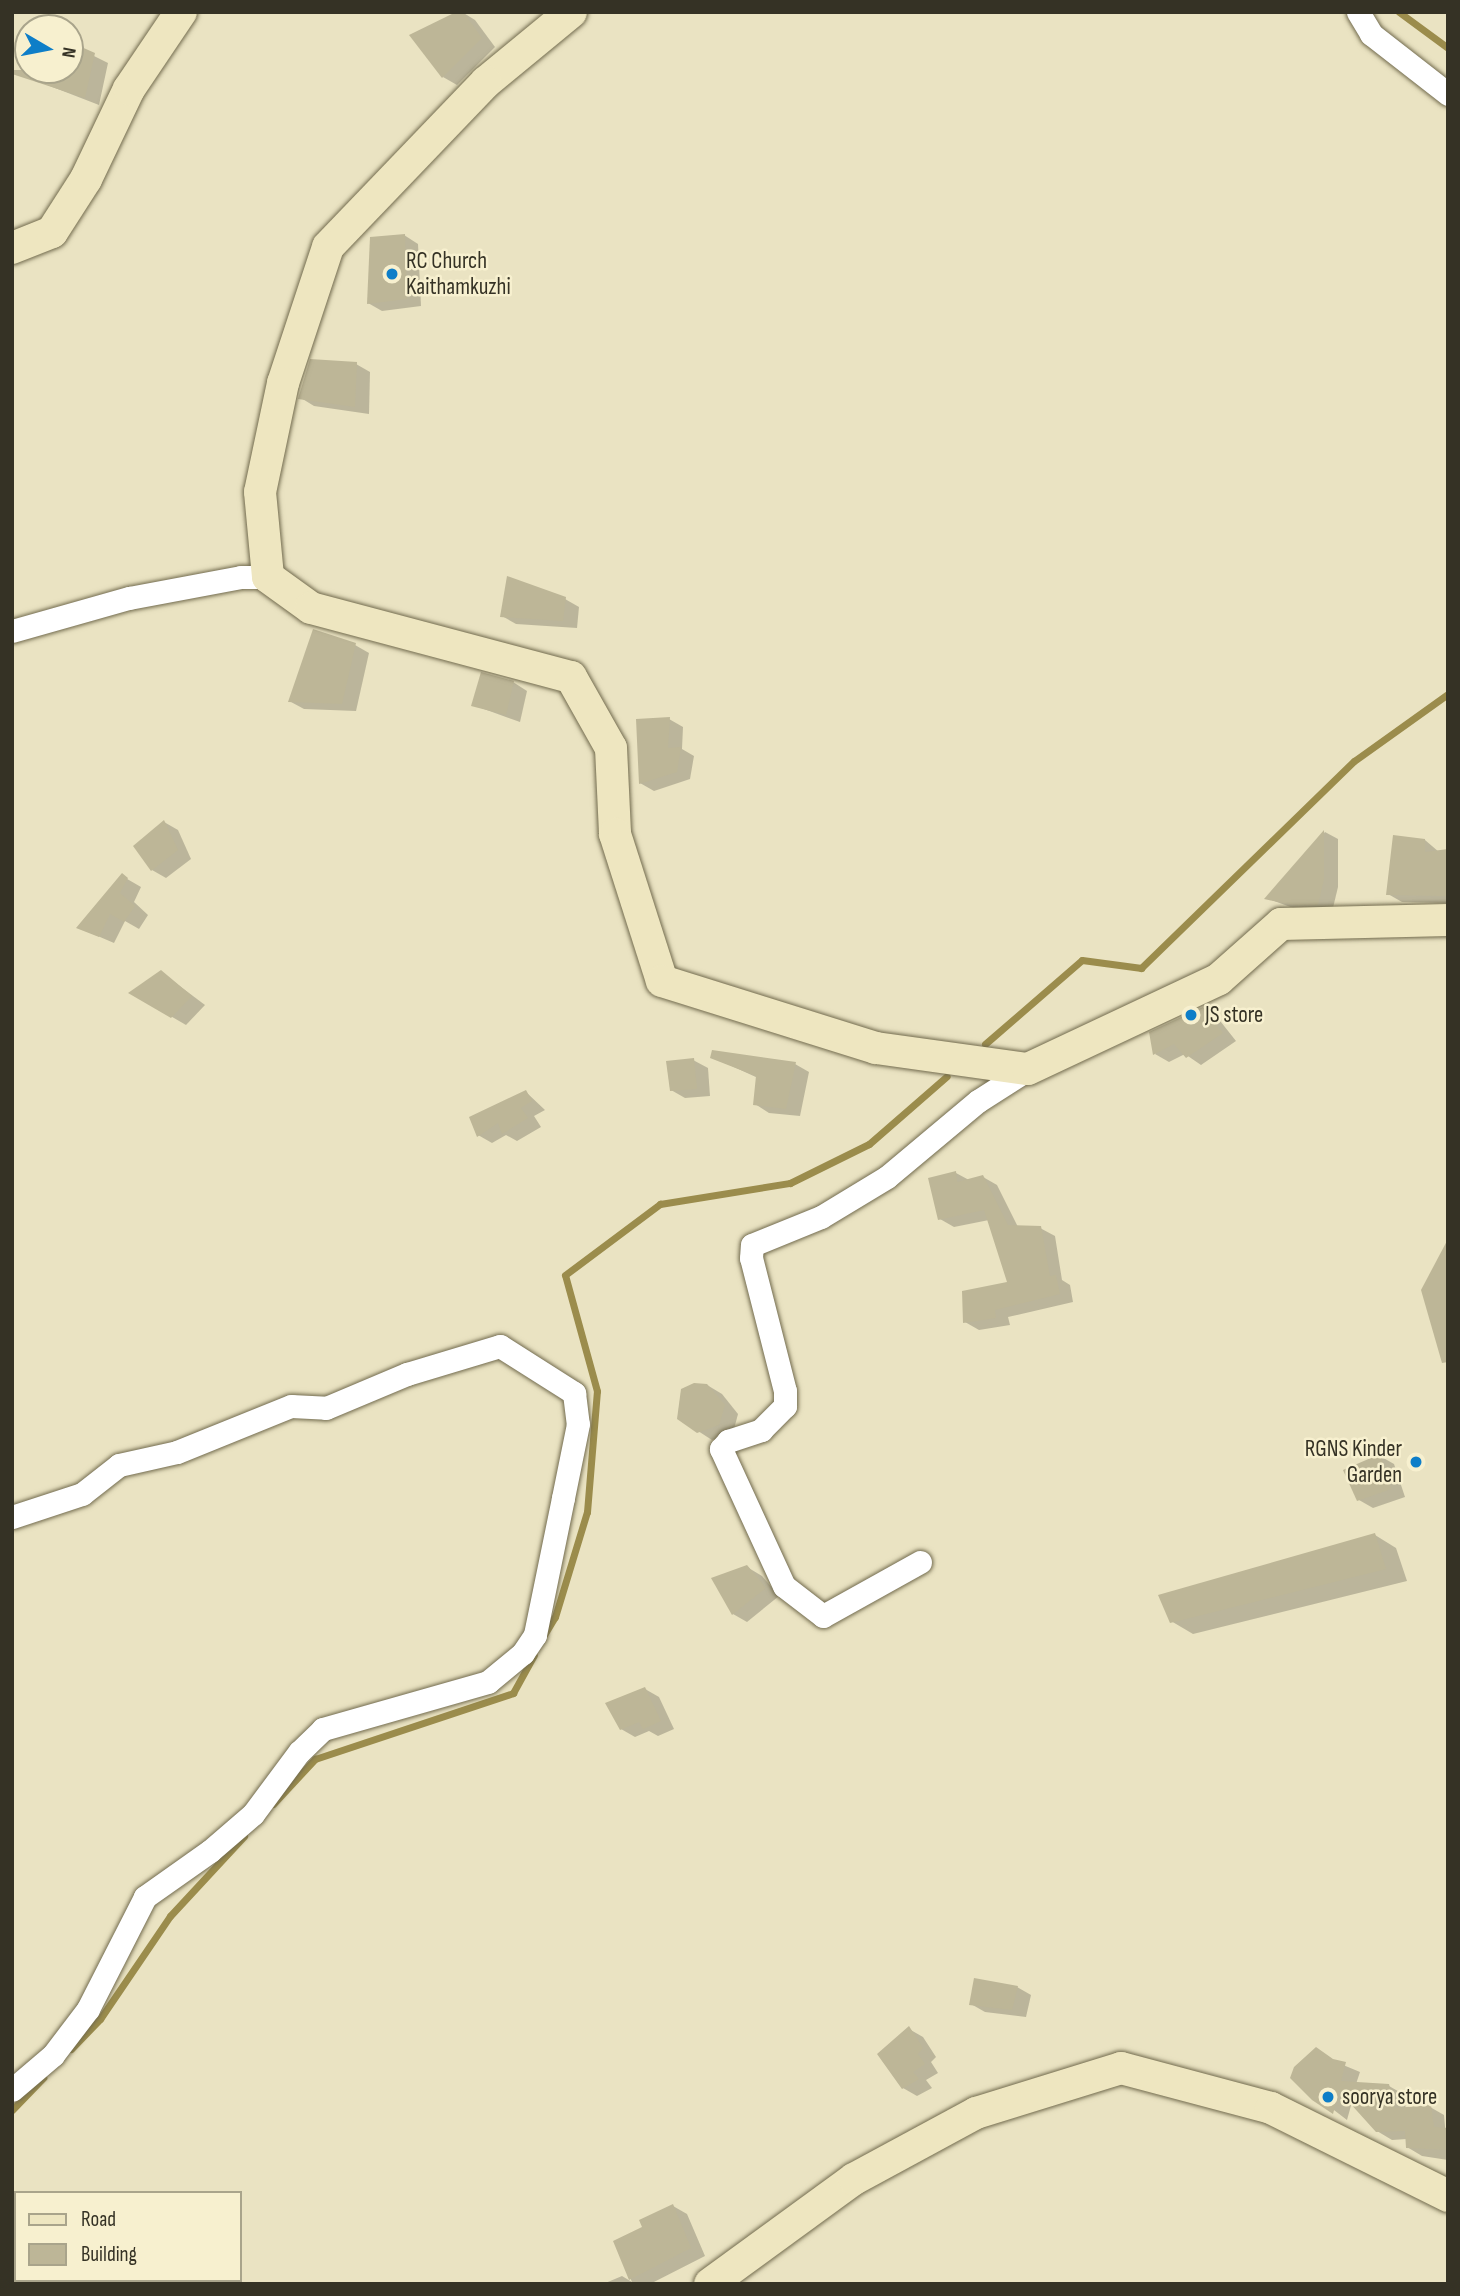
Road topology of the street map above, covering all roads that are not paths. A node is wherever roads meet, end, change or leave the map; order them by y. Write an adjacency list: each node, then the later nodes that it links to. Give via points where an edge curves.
1 (181, 12): 5 (street, via 129,89 86,179 52,232)
2 (571, 12): 6 (street, via 486,82 328,247 283,383 260,492)
3 (1358, 12): 4 (street, via 1371,34 1430,85)
4 (1448, 94)
5 (12, 248)
6 (268, 577): 7 (street, via 241,577 128,597 91,612); 9 (street, via 311,608 571,677 611,748 615,834 662,981 876,1048)
7 (12, 631)
8 (1448, 920): 9 (street, via 1281,924 1219,979)
9 (1028, 1069): 11 (street, via 978,1101 887,1177 821,1217 752,1245 751,1258 785,1406 777,1419 728,1441 721,1449 785,1586 823,1616)
10 (12, 1517): 12 (street, via 82,1494 119,1465 177,1452 291,1406 326,1408 407,1374 500,1346 574,1393 578,1424 564,1498 535,1635 523,1653 488,1682 466,1691 323,1730 299,1752 253,1814 210,1852 145,1897 88,2009 53,2055)
11 (920, 1562)
12 (12, 2090)
13 (1448, 2196): 14 (street, via 1271,2108 1121,2067 976,2113 854,2179)
14 (710, 2284)

